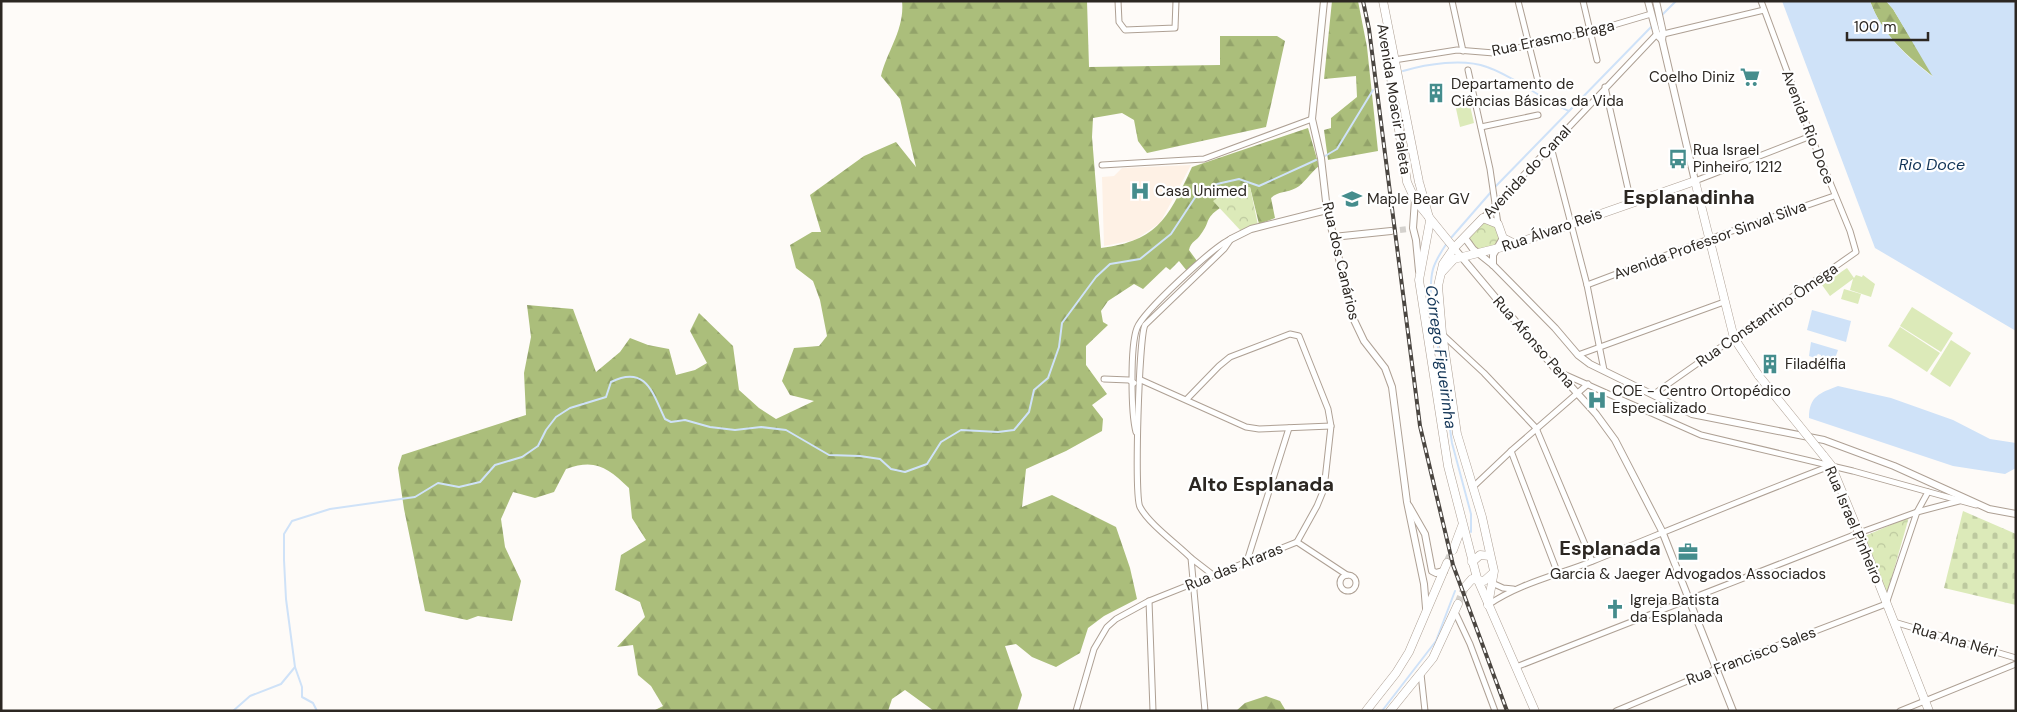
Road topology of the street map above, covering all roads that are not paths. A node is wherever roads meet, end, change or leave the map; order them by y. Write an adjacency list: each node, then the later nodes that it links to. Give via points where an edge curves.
1 (1118, 1): 2 (street, via 1119,22 1125,30 1175,28)
2 (1176, 1)
3 (1324, 1): 23 (street, Rua dos Canários)
4 (1382, 1): 17 (main road, Avenida Moacir Paleta); 27 (main road, Avenida Moacir Paleta)
5 (1452, 1): 16 (street)
6 (1518, 1): 15 (street)
7 (1583, 1): 14 (street)
8 (1648, 1): 12 (street, Rua Israel Pinheiro)
9 (1760, 1): 11 (street, Avenida Rio Doce)
10 (1656, 3): 13 (street)
11 (1764, 10): 13 (street); 25 (street, Avenida Rio Doce)
12 (1651, 14): 13 (street, Rua Israel Pinheiro); 14 (street, Rua Erasmo Braga)
13 (1659, 30): 21 (street, Avenida do Canal); 30 (street, Rua Israel Pinheiro)
14 (1590, 32): 15 (street, Rua Erasmo Braga); 18 (street)
15 (1529, 46): 16 (street, Rua Erasmo Braga, via 1494,53); 20 (street)
16 (1463, 51): 17 (street, Rua Erasmo Braga, via 1433,52)
17 (1394, 60): 26 (main road, Avenida Moacir Paleta)
18 (1596, 60)
19 (1468, 70): 24 (street)
20 (1538, 81)
21 (1605, 87): 28 (street, Avenida do Canal); 33 (street)
22 (1538, 115): 24 (street)
23 (1312, 119): 29 (street, via 1204,159); 35 (street, Rua dos Canários, via 1321,158)
24 (1481, 127): 34 (street)
25 (1811, 136): 30 (street, Rua Álvaro Reis); 31 (street, Avenida Rio Doce)
26 (1412, 144): 27 (main road); 37 (main road, Avenida Moacir Paleta)
27 (1402, 146): 32 (main road, Avenida Moacir Paleta, via 1407,182)
28 (1551, 147): 34 (street, Avenida do Canal); 39 (street)
29 (1102, 165)
30 (1695, 181): 33 (main road, Rua Álvaro Reis); 45 (main road, Rua Israel Pinheiro)
31 (1834, 196): 45 (street, Avenida Professor Sinval Silva); 49 (street, Avenida Rio Doce)
32 (1414, 200): 37 (main road, Avenida Moacir Paleta); 54 (street, via 1410,229 1416,240)
33 (1631, 202): 39 (main road, Rua Álvaro Reis)
34 (1495, 206): 36 (street, Avenida do Canal); 38 (street)
35 (1327, 210): 41 (street, Rua dos Canários); 44 (street, via 1251,229)
36 (1483, 218): 38 (main road); 42 (main road, Avenida do Canal)
37 (1430, 221): 47 (main road, Avenida Moacir Paleta); 54 (main road)
38 (1498, 224): 43 (main road)
39 (1572, 224): 46 (main road, Rua Álvaro Reis); 55 (street)
40 (1391, 231): 41 (street)
41 (1333, 237): 81 (street, Rua dos Canários, via 1358,331 1389,377)
42 (1465, 238): 47 (main road, Avenida do Canal); 50 (street)
43 (1503, 238): 46 (main road); 48 (street)
44 (1231, 239): 57 (street)
45 (1708, 239): 55 (street, Avenida Professor Sinval Silva); 56 (main road, Rua Israel Pinheiro)
46 (1515, 244): 48 (main road, Rua Álvaro Reis)
47 (1453, 247): 51 (street, Rua Afonso Pena); 53 (main road, Avenida do Canal)
48 (1494, 251): 50 (main road, Rua Álvaro Reis); 52 (street)
49 (1856, 252): 59 (street, Rua Constantino Ômega)
50 (1479, 254): 51 (main road, Rua Álvaro Reis); 52 (street)
51 (1462, 257): 53 (main road, via 1449,263); 63 (street, Rua Afonso Pena)
52 (1493, 265): 61 (street)
53 (1440, 275): 58 (main road, via 1438,293)
54 (1419, 280): 75 (main road)
55 (1587, 285): 60 (street)
56 (1724, 302): 59 (main road, Rua Israel Pinheiro); 60 (street)
57 (1140, 329): 65 (street, via 1133,343); 66 (street)
58 (1442, 333): 73 (street); 75 (main road)
59 (1734, 338): 69 (street, Rua Constantino Ômega); 77 (main road, Rua Israel Pinheiro, bridge, via 1759,376)
60 (1599, 347): 61 (street); 62 (street)
61 (1578, 355): 62 (street)
62 (1604, 370): 69 (street)
63 (1557, 371): 67 (street); 68 (street, Rua Afonso Pena)
64 (1104, 379): 65 (street)
65 (1132, 380): 74 (street)
66 (1141, 380): 70 (street); 74 (street)
67 (1588, 384): 68 (street); 77 (street, via 1701,435)
68 (1578, 392): 73 (street); 86 (street, Rua Afonso Pena, via 1615,440)
69 (1654, 394): 82 (street, via 1702,416 1824,440 1894,466)
70 (1187, 399): 71 (street, Rua das Araras, via 1230,357 1296,334 1328,409); 72 (street, via 1246,427)
71 (1331, 426): 72 (street); 88 (street, Rua das Araras, via 1324,490)
72 (1289, 428): 92 (street)
73 (1536, 428): 76 (street); 93 (street)
74 (1137, 435): 91 (street, via 1140,508)
75 (1450, 436): 78 (main road); 85 (main road)
76 (1511, 451): 78 (street); 97 (street)
77 (1831, 465): 79 (street); 86 (street); 87 (main road, Rua Israel Pinheiro)
78 (1473, 487): 90 (main road)
79 (1928, 492): 80 (street); 83 (street)
80 (1959, 501): 82 (street); 83 (street)
81 (1407, 502): 95 (street, via 1425,534 1432,571 1436,573); 111 (street, Rua dos Canários, via 1426,598)
82 (1988, 508): 84 (street)
83 (1918, 512): 87 (street); 108 (street)
84 (2016, 514)
85 (1462, 526): 89 (main road); 94 (main road)
86 (1662, 531): 93 (street); 105 (street, Rua Afonso Pena)
87 (1860, 533): 105 (street); 108 (main road, Rua Israel Pinheiro)
88 (1297, 542): 92 (street, Rua das Araras); 99 (street)
89 (1453, 550)
90 (1490, 556): 94 (main road, via 1480,555); 96 (main road)
91 (1191, 558): 98 (street); 101 (street)
92 (1247, 560): 98 (street, Rua das Araras)
93 (1592, 561): 97 (street)
94 (1472, 562): 100 (main road)
95 (1446, 567): 111 (main road)
96 (1494, 571): 100 (main road, via 1484,581); 102 (main road)
97 (1558, 574): 104 (street)
98 (1213, 575): 101 (street, Rua das Araras)
99 (1347, 575)
100 (1477, 578): 103 (main road, via 1470,580); 109 (main road)
101 (1193, 583): 106 (street, Rua das Araras); 121 (street)
102 (1492, 583): 104 (street); 109 (main road)
103 (1465, 587)
104 (1513, 589): 109 (street)
105 (1689, 598): 115 (street); 116 (street, Rua Afonso Pena)
106 (1149, 601): 119 (street, Rua das Araras, via 1123,614 1107,627 1094,649); 120 (street)
107 (1458, 604): 110 (main road)
108 (1886, 604): 112 (main road, Rua Israel Pinheiro); 116 (street, Rua Francisco Sales)
109 (1488, 605): 115 (main road)
110 (1454, 612): 117 (main road, via 1438,651); 125 (street, via 1470,644)
111 (1426, 614): 122 (main road, via 1400,666)
112 (1894, 622): 113 (street, Rua Ana Néri); 118 (main road, Rua Israel Pinheiro)
113 (2016, 658)
114 (2016, 664): 118 (street)
115 (1516, 667): 126 (main road)
116 (1716, 669): 127 (street, Rua Francisco Sales); 128 (street, Rua Afonso Pena)
117 (1421, 674): 123 (main road); 124 (street)
118 (1925, 701): 129 (street); 130 (main road, Rua Israel Pinheiro)
119 (1076, 711)
120 (1153, 711)
121 (1205, 711)
122 (1366, 711)
123 (1390, 711)
124 (1425, 711)
125 (1495, 711)
126 (1534, 711)
127 (1616, 711)
128 (1733, 711)
129 (1900, 711)
130 (1929, 711)

